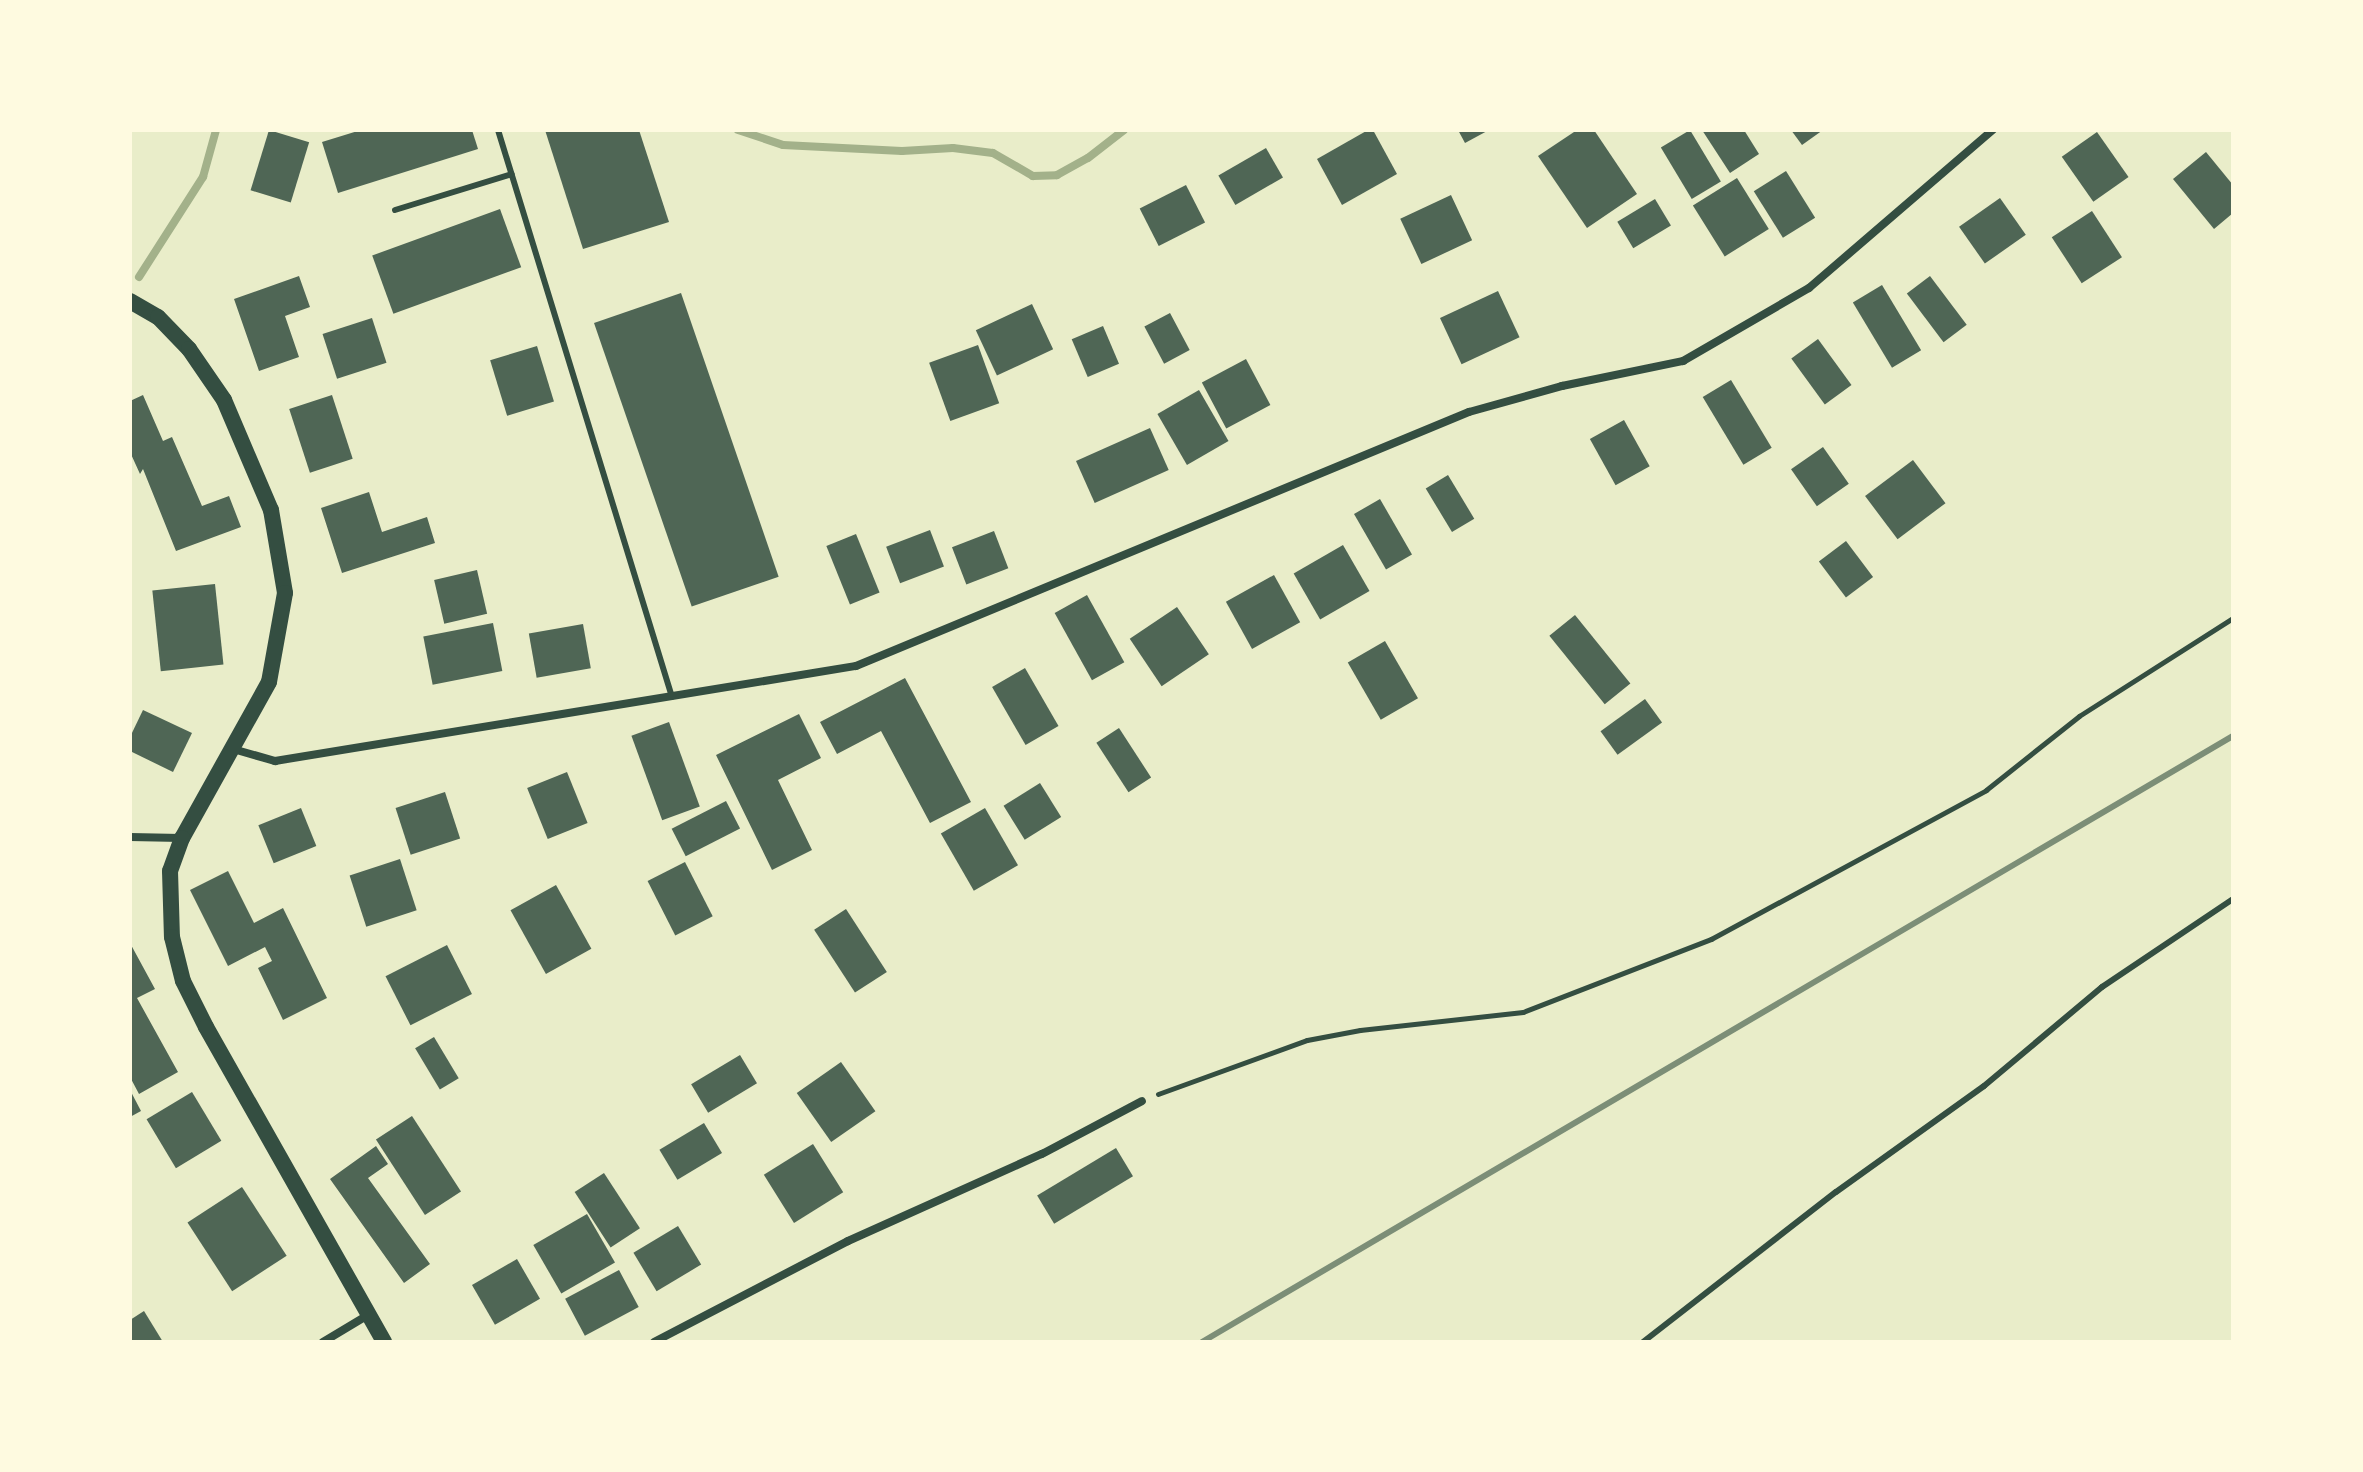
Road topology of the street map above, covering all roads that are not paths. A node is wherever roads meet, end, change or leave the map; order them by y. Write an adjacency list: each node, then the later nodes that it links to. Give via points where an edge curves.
1 (498, 130): 3 (lane)
2 (1993, 130): 6 (street, via 1809,288 1683,361 1469,412 856,666)
3 (512, 174): 4 (lane); 6 (lane)
4 (395, 210)
5 (130, 301): 7 (main road, via 158,317 224,400 271,510 285,593 281,633 269,682)
6 (672, 697): 7 (street, via 275,761)
7 (233, 749): 9 (main road)
8 (130, 837): 9 (street)
9 (182, 838): 12 (main road, via 170,871 169,907 183,981)
10 (2233, 899): 16 (lane, via 2102,987 1984,1086 1836,1192)
11 (1142, 1101): 15 (street, via 1042,1154 848,1241)
12 (369, 1315): 13 (street); 14 (main road)
13 (323, 1342)
14 (384, 1342)
15 (654, 1342)
16 (1643, 1342)

